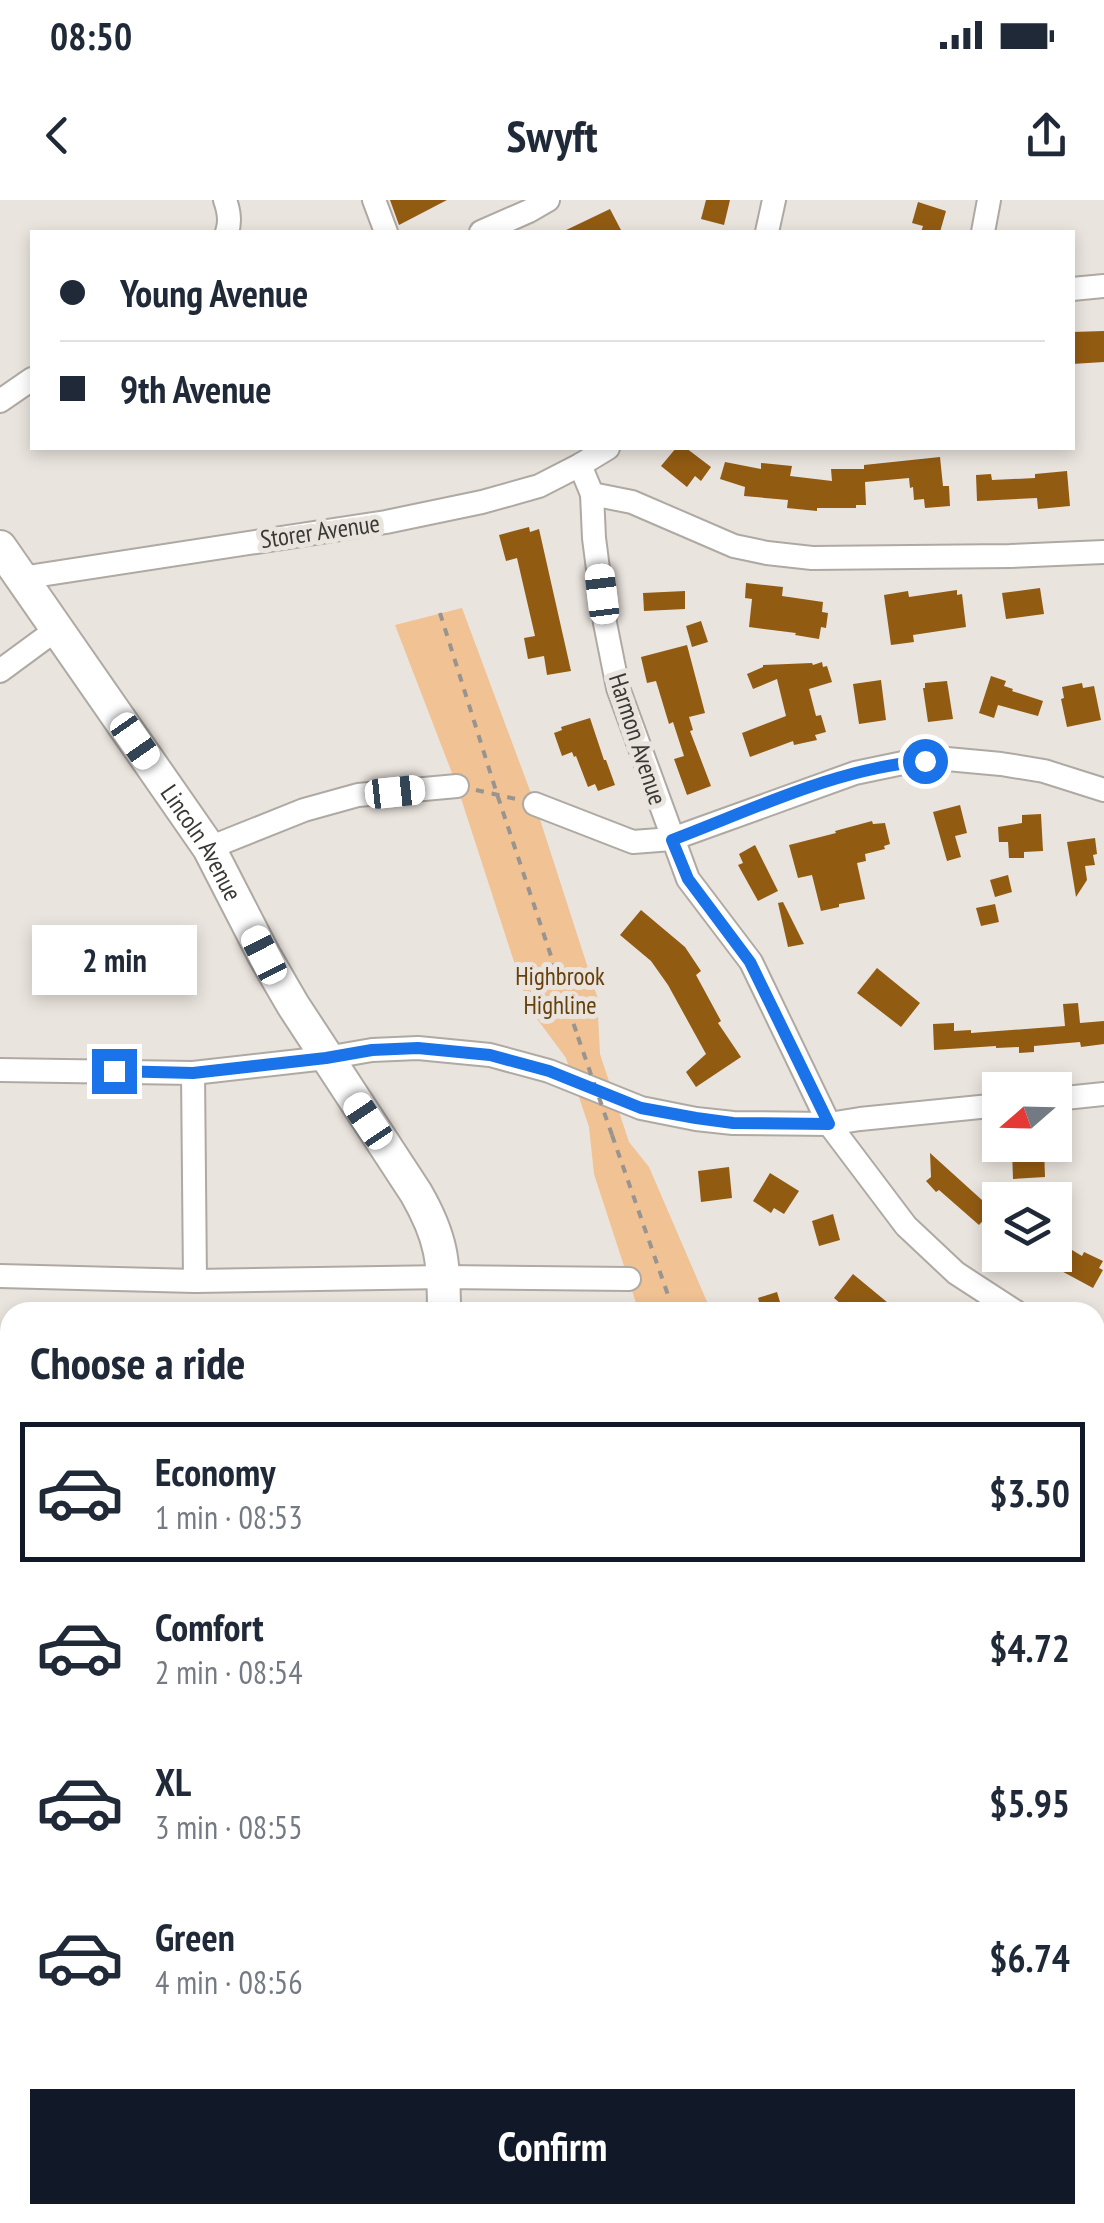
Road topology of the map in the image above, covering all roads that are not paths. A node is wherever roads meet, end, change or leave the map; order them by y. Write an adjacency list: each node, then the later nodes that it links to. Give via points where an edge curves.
1 (225, 200): 6 (street)
2 (374, 200): 7 (street)
3 (548, 200): 8 (street)
4 (774, 200): 9 (street)
5 (990, 200): 10 (street)
6 (228, 230)
7 (385, 230)
8 (486, 230)
9 (767, 230)
10 (983, 230)
11 (1104, 286): 12 (street)
12 (1075, 289)
13 (30, 380): 14 (street)
14 (0, 400)
15 (605, 450): 16 (street, Storer Avenue)
16 (580, 465): 17 (street, Harmon Avenue); 20 (street, Storer Avenue, via 539,486 402,519)
17 (592, 494): 19 (street, via 632,502 734,546 797,557); 26 (street, Harmon Avenue, via 618,688)
18 (0, 547): 20 (main road, Lincoln Avenue)
19 (1104, 552)
20 (22, 578): 21 (main road, Lincoln Avenue)
21 (58, 629): 22 (street); 27 (main road, Lincoln Avenue)
22 (0, 671)
23 (457, 786): 27 (street, via 358,795)
24 (1104, 790): 26 (street, via 1001,764 903,763 855,773)
25 (534, 804): 26 (street, via 633,842)
26 (672, 840): 34 (street, Harmon Avenue, via 688,879 750,962)
27 (209, 848): 28 (main road, Lincoln Avenue)
28 (326, 1058): 30 (street); 34 (street, via 418,1048 490,1055 641,1108 733,1123); 36 (main road, Lincoln Avenue, via 431,1218)
29 (0, 1070): 30 (street)
30 (193, 1073): 38 (street)
31 (1104, 1094): 32 (street)
32 (1072, 1097)
33 (982, 1107): 34 (street)
34 (829, 1124): 40 (street, Harmon Avenue, via 906,1226)
35 (0, 1276): 38 (street)
36 (445, 1276): 37 (street); 38 (street); 39 (main road, Lincoln Avenue)
37 (629, 1279)
38 (195, 1281)
39 (444, 1302)
40 (1001, 1302)

